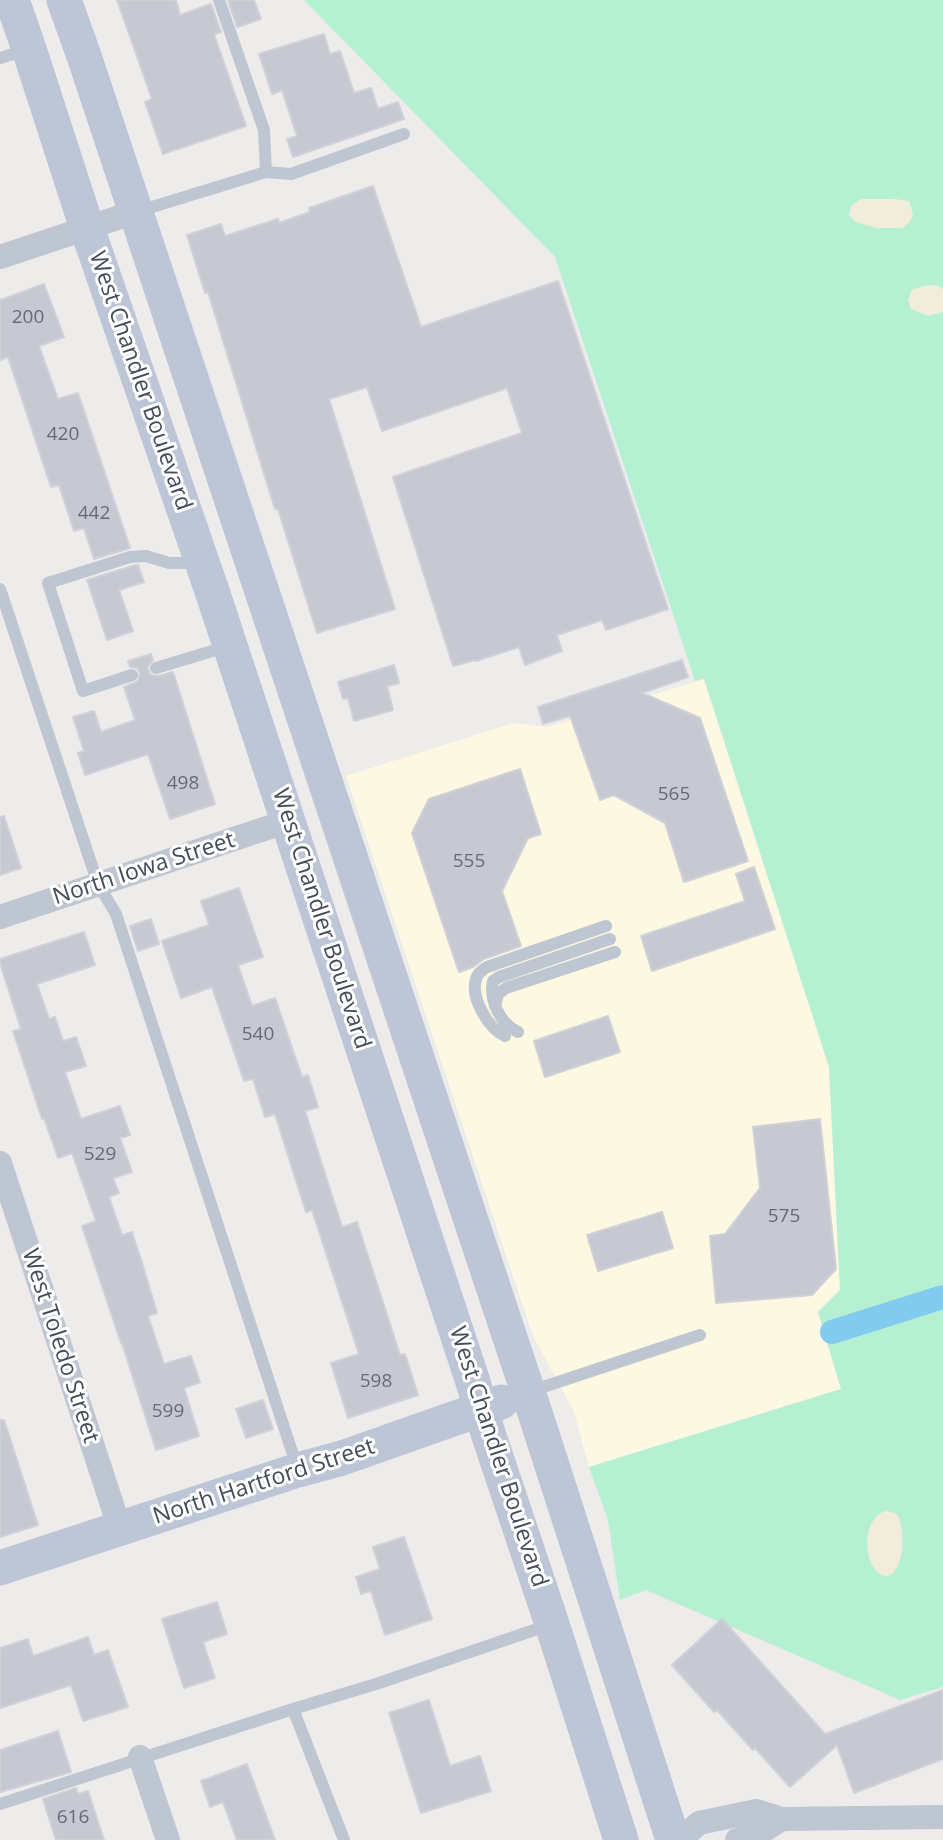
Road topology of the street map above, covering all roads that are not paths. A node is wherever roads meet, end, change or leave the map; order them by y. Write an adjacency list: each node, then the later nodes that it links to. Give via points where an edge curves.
1 (12, 0): 4 (main road, West Chandler Boulevard)
2 (64, 0): 7 (main road, West Chandler Boulevard)
3 (219, 0): 6 (lane, via 264,130)
4 (15, 54): 8 (main road, West Chandler Boulevard)
5 (404, 134): 6 (lane, via 291,174)
6 (266, 172): 7 (lane)
7 (135, 212): 8 (street); 26 (main road, West Chandler Boulevard)
8 (87, 228): 9 (street); 10 (main road, West Chandler Boulevard)
9 (0, 257)
10 (203, 563): 12 (main road, West Chandler Boulevard); 14 (lane, via 130,557 47,583 83,691)
11 (0, 589): 16 (lane)
12 (231, 646): 13 (lane); 15 (main road, West Chandler Boulevard)
13 (156, 668)
14 (132, 676)
15 (288, 821): 16 (street, North Iowa Street); 27 (main road, West Chandler Boulevard)
16 (98, 884): 17 (street, North Iowa Street); 28 (lane, via 116,914)
17 (0, 917)
18 (606, 926): 23 (lane, via 480,972 475,991 481,1010 496,1032)
19 (610, 939): 21 (lane, via 499,976 491,992)
20 (615, 953): 21 (lane, via 506,988 498,994)
21 (495, 1006): 22 (lane, via 508,1028)
22 (518, 1032)
23 (505, 1036)
24 (0, 1163): 29 (street, West Toledo Street)
25 (700, 1335): 26 (lane)
26 (528, 1392): 27 (main road, North Hartford Street); 40 (main road, West Chandler Boulevard)
27 (481, 1409): 28 (main road, North Hartford Street); 31 (main road, West Chandler Boulevard)
28 (298, 1470): 29 (main road, North Hartford Street)
29 (120, 1529): 30 (main road, North Hartford Street)
30 (0, 1568)
31 (552, 1624): 32 (lane); 39 (main road, West Chandler Boulevard)
32 (293, 1709): 33 (lane); 38 (lane)
33 (140, 1757): 34 (lane); 37 (street)
34 (0, 1804)
35 (943, 1817): 36 (street)
36 (782, 1819): 41 (street, via 756,1811 699,1823); 42 (street)
37 (168, 1840)
38 (344, 1840)
39 (621, 1840)
40 (673, 1840)
41 (680, 1840)
42 (737, 1840)

